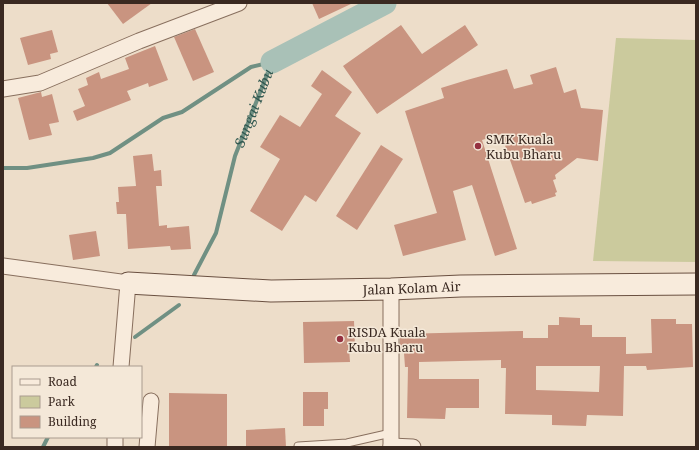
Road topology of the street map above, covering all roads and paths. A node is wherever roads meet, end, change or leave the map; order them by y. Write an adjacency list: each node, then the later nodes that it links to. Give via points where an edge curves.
1 (239, 3): 2 (street, via 139,41 40,83)
2 (3, 89)
3 (3, 266): 4 (street)
4 (128, 283): 6 (street, Jalan Kolam Air, via 272,290); 7 (street)
5 (696, 284): 6 (street, Jalan Kolam Air)
6 (391, 289): 9 (street)
7 (121, 366)
8 (151, 401): 11 (street)
9 (391, 442): 10 (lane); 12 (street)
10 (298, 446)
11 (148, 447)
12 (413, 447)

